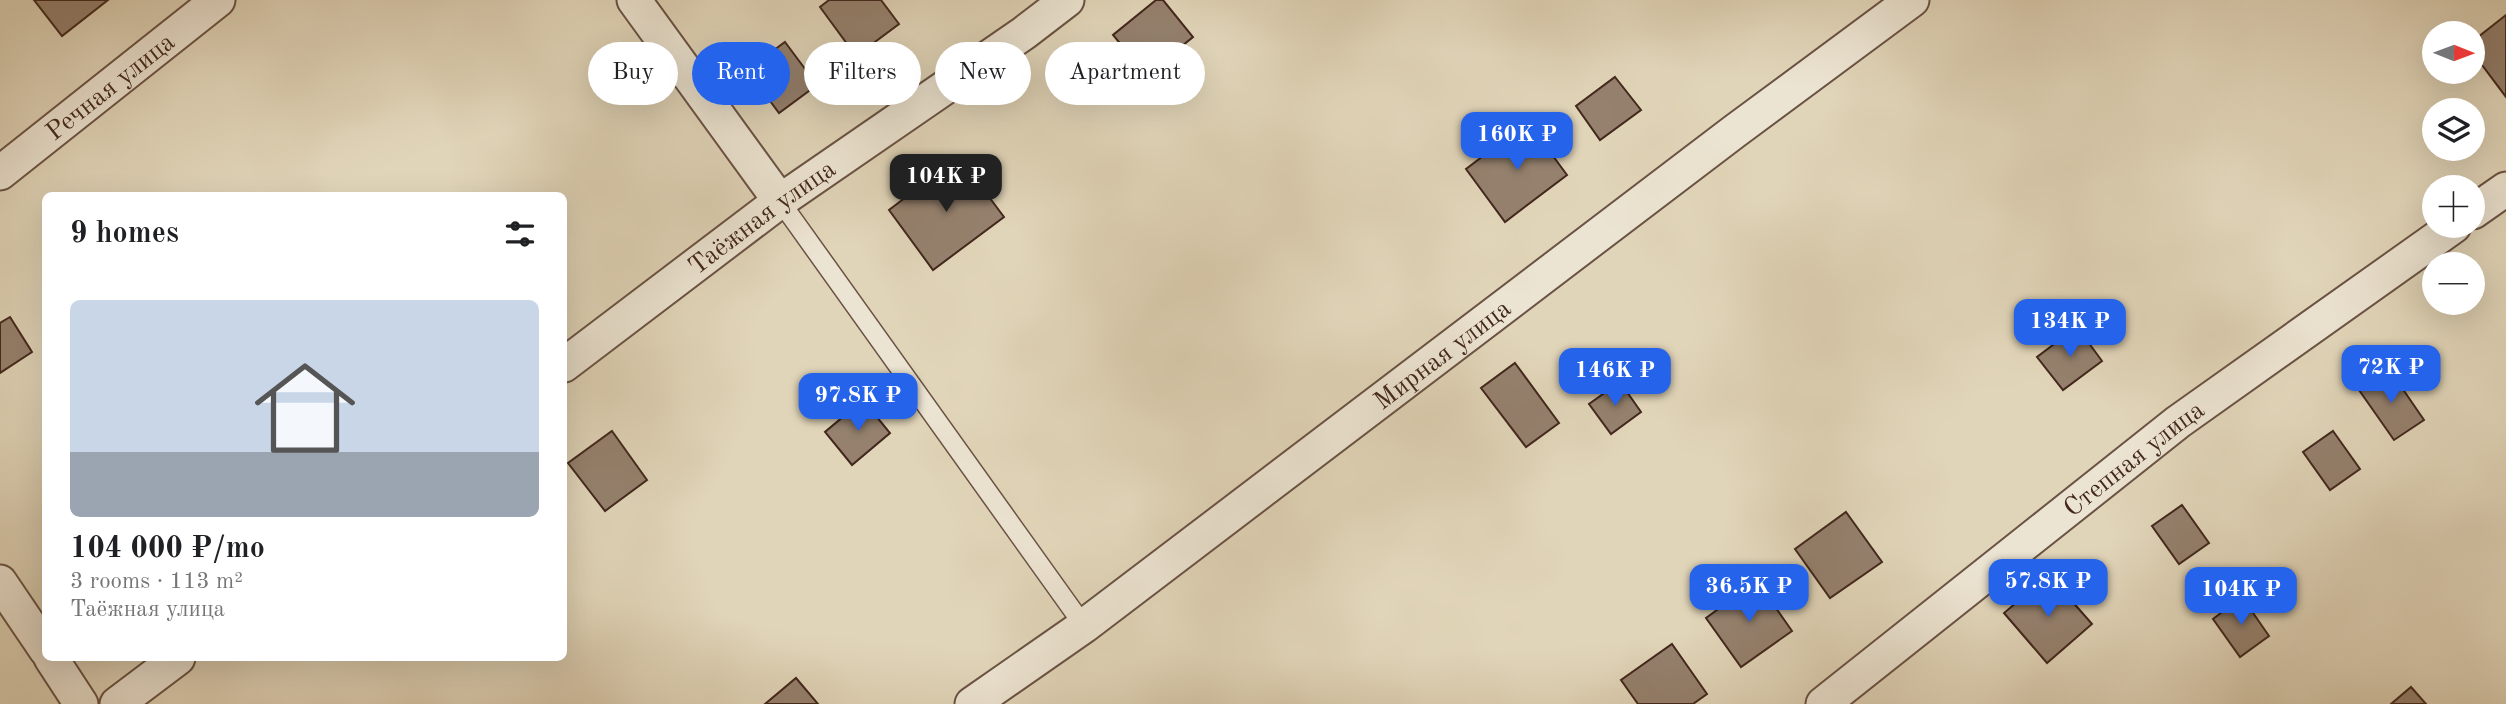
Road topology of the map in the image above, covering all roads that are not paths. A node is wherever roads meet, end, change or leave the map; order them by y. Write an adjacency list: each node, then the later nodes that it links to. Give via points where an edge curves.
1 (218, 0): 5 (street, Речная улица)
2 (634, 0): 7 (street)
3 (1067, 0): 7 (street, Таёжная улица)
4 (1912, 0): 12 (street, Мирная улица)
5 (0, 173)
6 (2506, 188): 8 (street)
7 (780, 201): 10 (street, Таёжная улица); 12 (lane)
8 (2485, 203)
9 (2437, 238): 19 (street, Степная улица, via 2178,422)
10 (567, 363)
11 (0, 582): 13 (street)
12 (1083, 626): 18 (street, Мирная улица)
13 (42, 644)
14 (53, 661): 16 (street)
15 (174, 661): 17 (street)
16 (81, 704)
17 (117, 704)
18 (972, 704)
19 (1823, 704)

